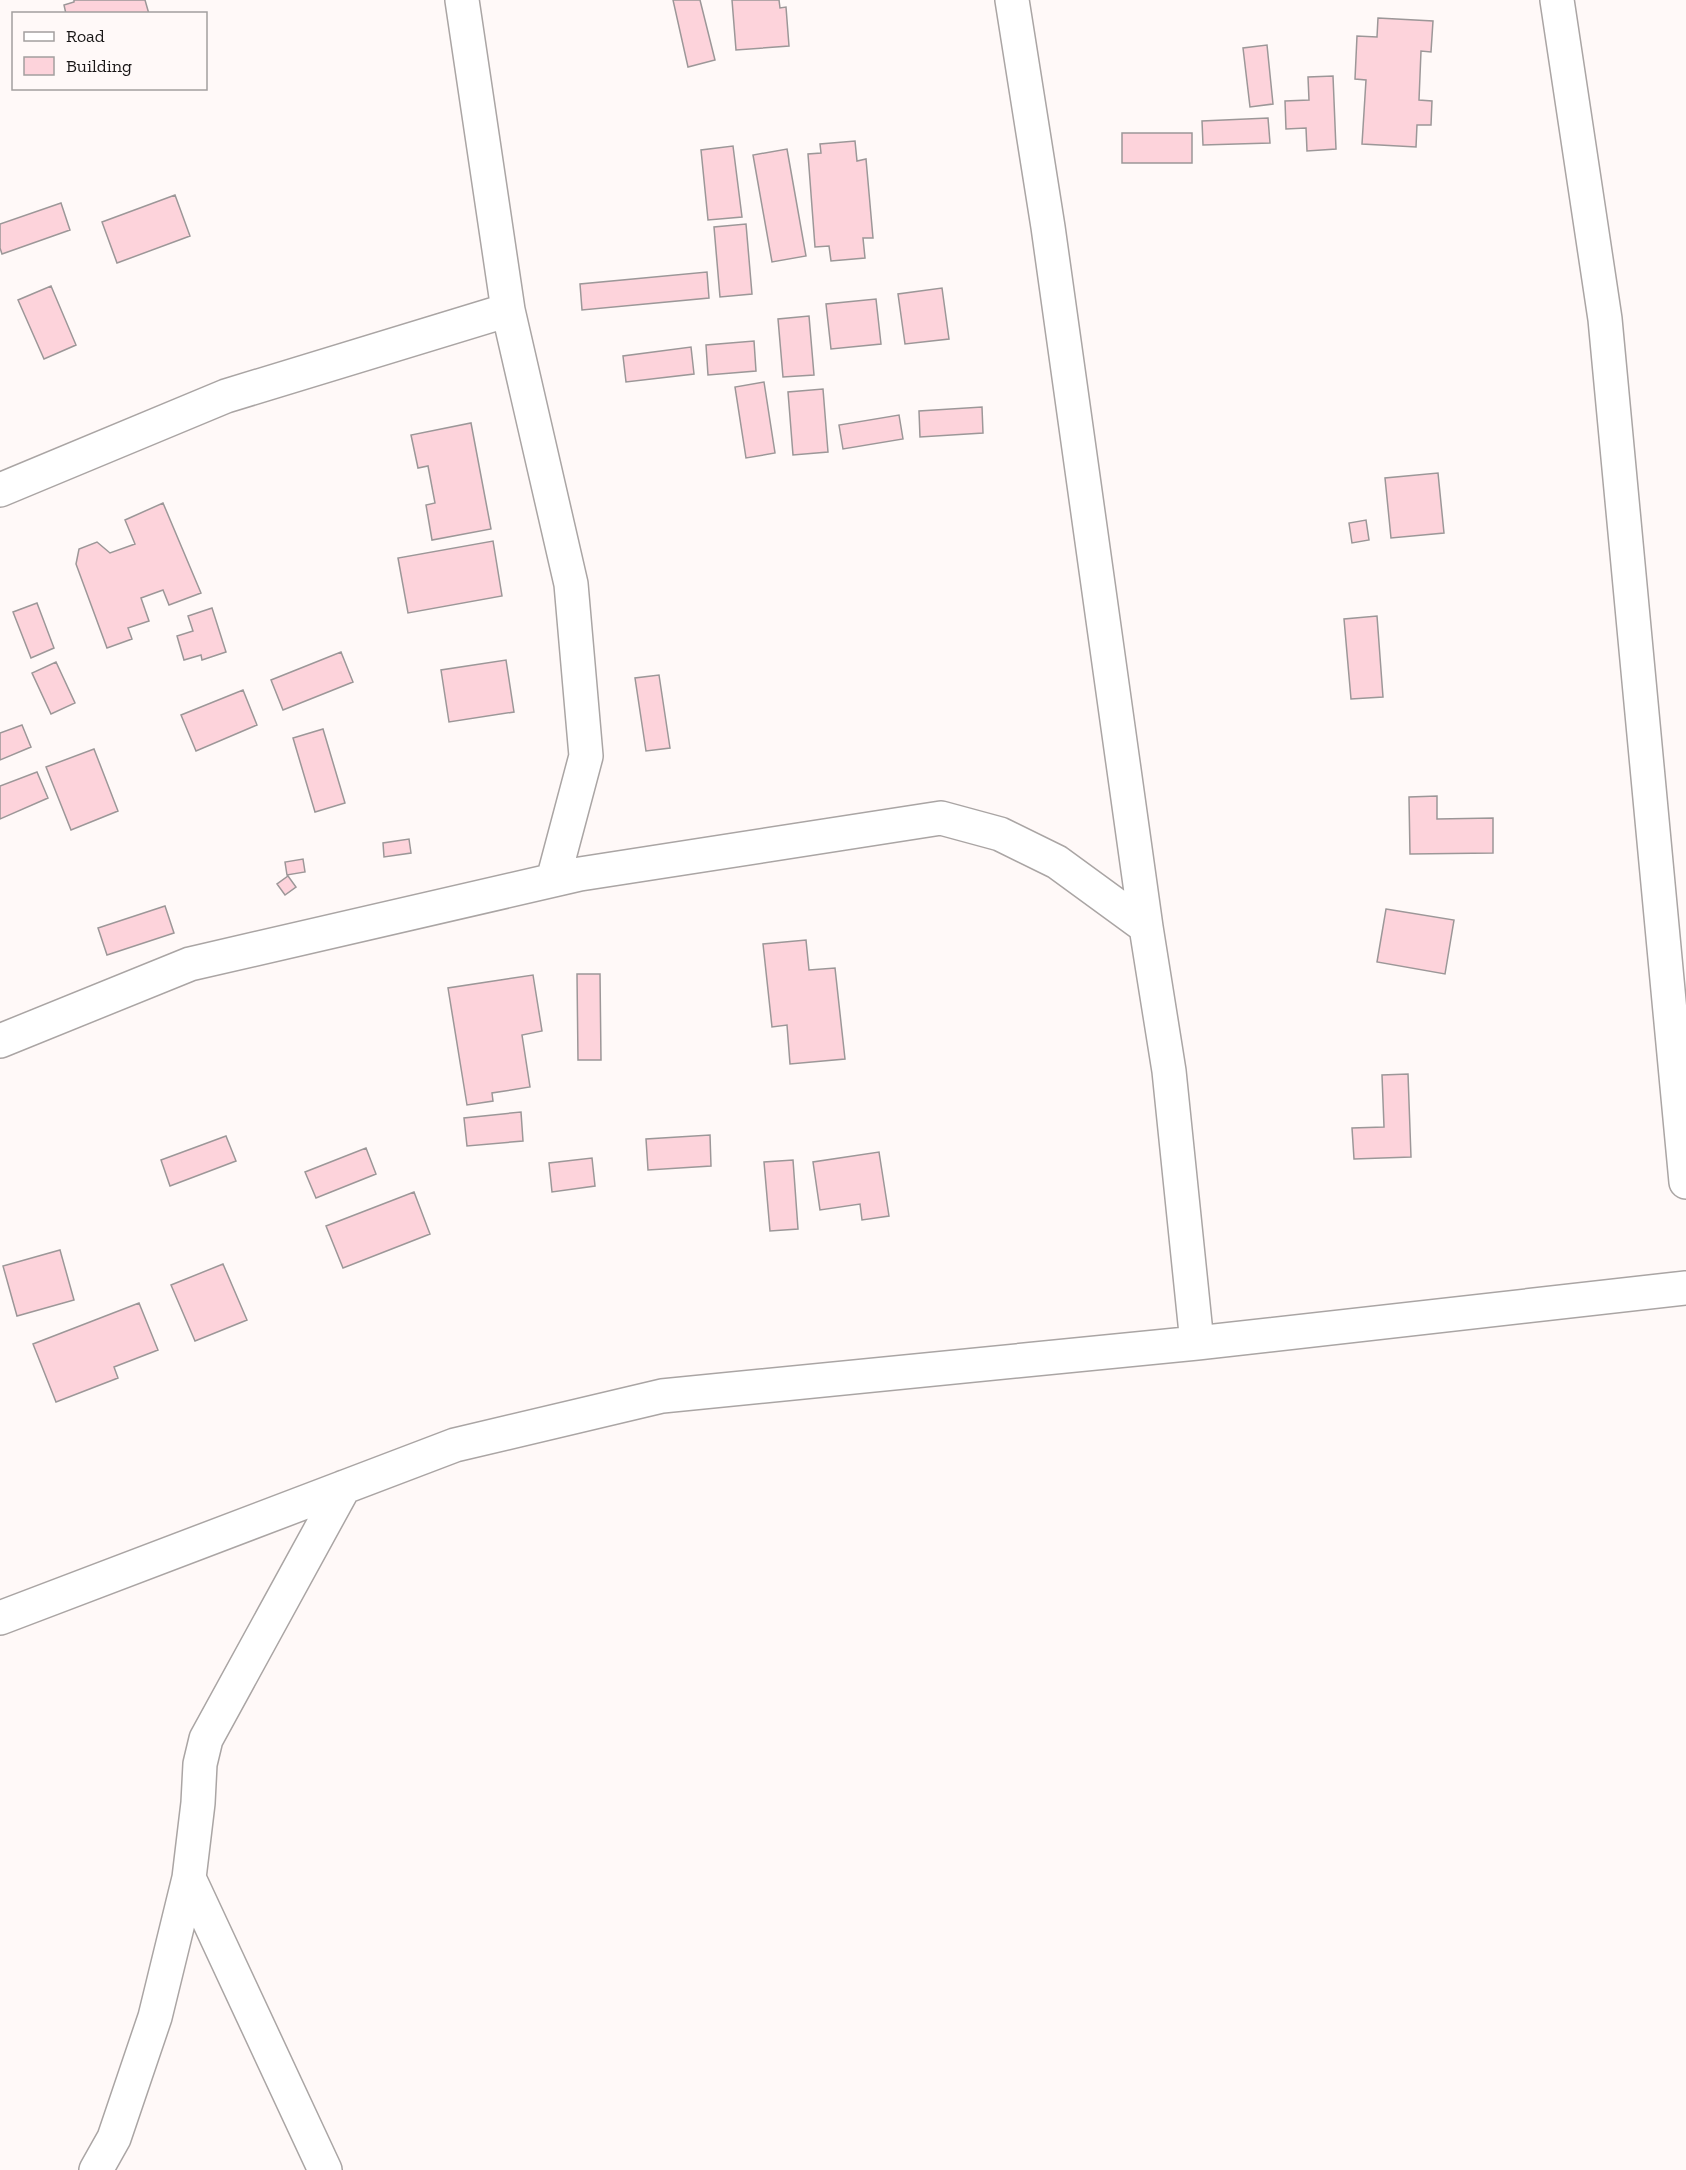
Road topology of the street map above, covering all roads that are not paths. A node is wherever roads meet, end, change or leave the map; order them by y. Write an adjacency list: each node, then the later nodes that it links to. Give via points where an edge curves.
1 (462, 0): 4 (street)
2 (1012, 0): 7 (street, via 1048,227)
3 (1557, 0): 9 (street, via 1605,319)
4 (508, 310): 5 (street, via 226,396); 6 (street, via 571,584 586,756)
5 (0, 490)
6 (553, 880): 7 (street, via 941,818 1000,834 1057,862); 8 (street, via 190,964)
7 (1146, 927): 11 (street, via 1169,1071)
8 (0, 1041)
9 (1686, 1182)
10 (1686, 1288): 11 (street)
11 (1197, 1344): 12 (street, via 662,1396 456,1445)
12 (344, 1487): 13 (street); 14 (street, via 206,1739)
13 (0, 1618)
14 (189, 1878): 15 (street, via 154,2017 114,2139); 16 (street)
15 (96, 2170)
16 (325, 2170)

